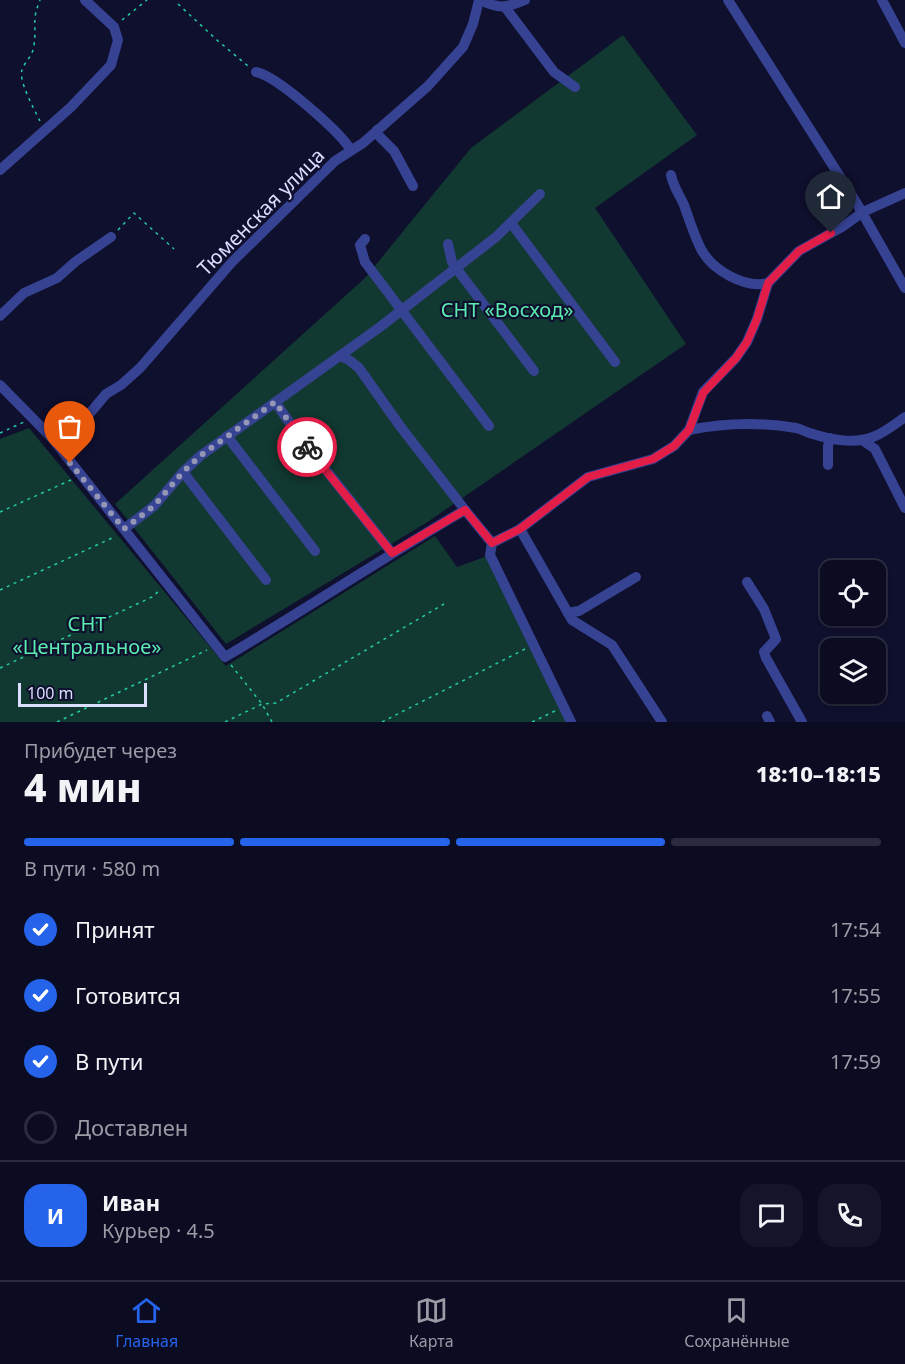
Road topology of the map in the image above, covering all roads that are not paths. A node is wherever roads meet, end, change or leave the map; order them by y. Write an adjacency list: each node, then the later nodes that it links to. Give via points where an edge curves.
1 (85, 0): 12 (street, via 114,27 118,40 111,65)
2 (480, 0): 6 (street, Тюменская улица); 10 (street, Тюменская улица, via 463,47 428,86)
3 (525, 0): 6 (street)
4 (728, 0): 17 (street)
5 (882, 0): 7 (street)
6 (505, 7): 9 (street, via 554,72)
7 (905, 43)
8 (256, 72): 11 (street, via 316,113)
9 (575, 87)
10 (377, 130): 11 (street, Тюменская улица); 14 (street)
11 (351, 150): 36 (street, Тюменская улица, via 232,262 140,368 106,394 85,419)
12 (0, 171)
13 (671, 175): 23 (street, via 702,251 738,282)
14 (413, 186)
15 (905, 193): 17 (street)
16 (540, 195): 18 (street)
17 (862, 212): 23 (street, via 799,251); 24 (street)
18 (511, 223): 22 (street); 28 (street)
19 (111, 237): 26 (street, via 57,278 24,293)
20 (365, 239): 25 (street, via 360,245 365,262)
21 (448, 244): 22 (street)
22 (456, 268): 25 (street); 29 (street)
23 (768, 283): 34 (street, via 747,342 703,393)
24 (905, 288)
25 (402, 309): 27 (street); 33 (street)
26 (0, 316)
27 (340, 356): 31 (street); 42 (street, via 359,368)
28 (615, 362)
29 (534, 371)
30 (0, 385): 36 (street)
31 (275, 402): 35 (street); 47 (street)
32 (905, 417): 38 (street, via 874,437)
33 (489, 426)
34 (689, 430): 37 (street, via 714,425 770,425); 44 (street, via 674,446 653,459 588,477)
35 (227, 436): 40 (street); 46 (street)
36 (51, 437): 43 (street)
37 (830, 438): 38 (street); 39 (street)
38 (862, 440): 41 (street, via 875,449)
39 (828, 465)
40 (183, 472): 43 (street, via 154,506); 49 (street)
41 (905, 508)
42 (465, 510): 45 (street); 47 (street)
43 (124, 529): 47 (street, via 225,657)
44 (520, 529): 45 (street); 51 (street)
45 (492, 543): 52 (street, via 490,555)
46 (315, 551)
47 (392, 553)
48 (636, 577): 51 (street, via 579,611)
49 (266, 580)
50 (747, 582): 54 (street, via 776,639 764,652 766,658)
51 (568, 613): 53 (street, via 572,620 612,645)
52 (571, 722)
53 (662, 722)
54 (802, 722)

